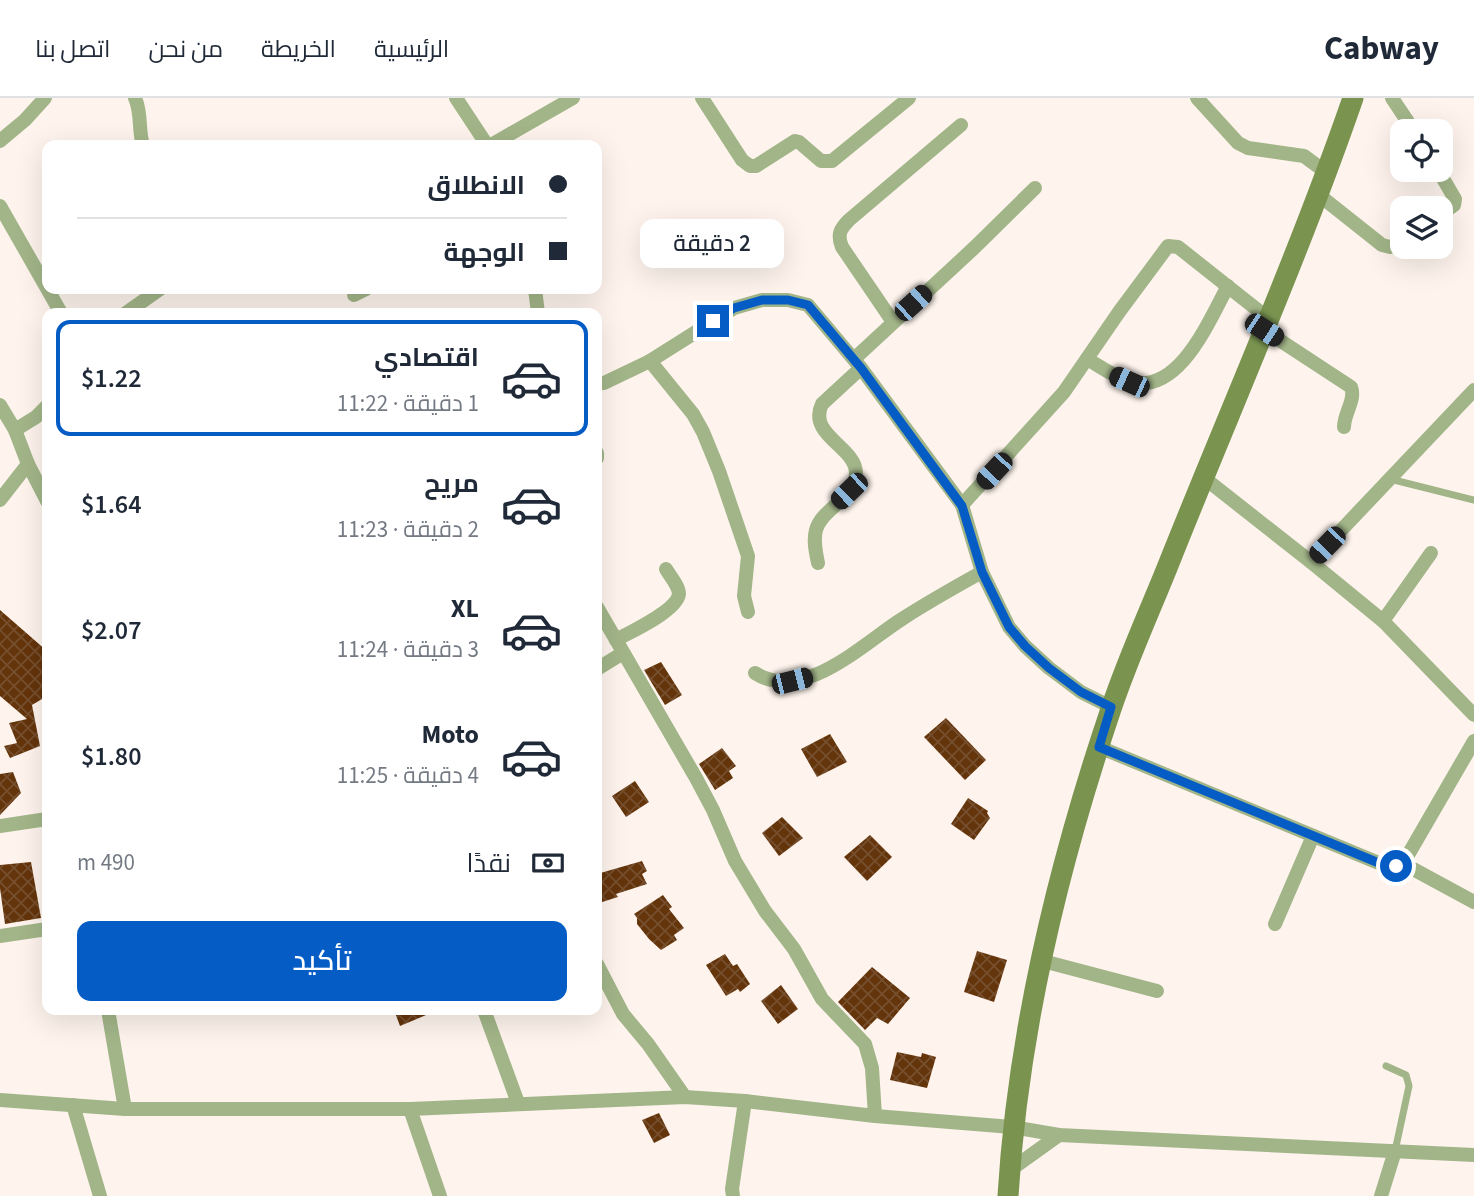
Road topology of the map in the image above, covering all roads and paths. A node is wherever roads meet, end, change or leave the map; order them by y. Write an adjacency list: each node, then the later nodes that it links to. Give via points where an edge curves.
1 (45, 98): 16 (street)
2 (135, 98): 13 (street)
3 (456, 98): 14 (street)
4 (573, 98): 15 (street)
5 (702, 98): 10 (street, via 750,166 795,141 821,161 832,161)
6 (909, 98): 10 (street)
7 (1197, 98): 17 (street, via 1238,143 1304,156)
8 (1353, 98): 17 (street)
9 (1392, 98): 11 (street)
10 (892, 103)
11 (1406, 119)
12 (961, 125): 28 (street, via 841,228 842,247)
13 (142, 140)
14 (485, 140)
15 (498, 140)
16 (0, 141)
17 (1327, 173): 20 (street)
18 (1445, 182): 22 (street, via 1455,199)
19 (1035, 188): 28 (street)
20 (1319, 195): 23 (street); 29 (street)
21 (0, 206): 24 (street)
22 (1453, 206)
23 (1390, 247)
24 (42, 280)
25 (1228, 286): 29 (street); 30 (street, via 1188,358 1156,381 1129,382); 30 (street, via 1178,247 1168,247)
26 (153, 294): 27 (street)
27 (133, 308)
28 (893, 322): 32 (street)
29 (1267, 324): 37 (street, via 1351,387); 40 (street)
30 (1087, 359): 45 (street, via 1064,393)
31 (650, 361): 32 (street, via 734,308 762,300 788,300 808,305); 33 (street); 51 (street, via 704,432 748,556 744,596)
32 (857, 364): 45 (street); 48 (street, via 818,411 820,424 853,464 856,475 849,491 820,521 815,544)
33 (602, 384)
34 (1474, 390): 41 (street)
35 (0, 405): 38 (street)
36 (42, 411): 38 (street)
37 (1345, 427)
38 (15, 430): 39 (street)
39 (28, 464): 42 (street); 43 (street)
40 (1203, 477): 47 (street); 58 (street)
41 (1390, 478): 44 (lane); 47 (street)
42 (42, 491)
43 (0, 500)
44 (1474, 500)
45 (962, 506): 50 (street)
46 (1432, 553): 53 (street)
47 (1311, 562): 53 (street)
48 (818, 563)
49 (666, 569): 54 (street, via 678,589 677,600)
50 (982, 572): 57 (street, via 823,672 777,682); 58 (street, via 1009,627 1025,646 1081,692)
51 (748, 612)
52 (602, 616): 54 (street)
53 (1383, 621): 59 (street)
54 (615, 640): 55 (street)
55 (623, 653): 56 (street); 83 (street, via 713,810 734,861 822,999 865,1044 872,1068)
56 (602, 666)
57 (755, 673)
58 (1111, 707): 61 (street)
59 (1474, 715)
60 (1474, 741): 65 (street)
61 (1099, 747): 64 (street); 70 (street)
62 (42, 820): 63 (street)
63 (0, 826)
64 (1313, 836): 65 (street, via 1386,866); 67 (street)
65 (1402, 863): 66 (street)
66 (1474, 902)
67 (1275, 924)
68 (42, 930): 69 (street)
69 (0, 936)
70 (1039, 960): 72 (street); 84 (street)
71 (602, 974): 76 (street, via 623,1014)
72 (1157, 991)
73 (109, 1015): 81 (street)
74 (486, 1015): 79 (street)
75 (1386, 1066): 86 (lane, via 1406,1075 1409,1086)
76 (685, 1097): 78 (street); 79 (street)
77 (0, 1100): 80 (street)
78 (745, 1101): 83 (street); 91 (street)
79 (518, 1103): 82 (street)
80 (73, 1105): 81 (street); 89 (street)
81 (125, 1109): 82 (street)
82 (410, 1109): 90 (street)
83 (875, 1116): 84 (street)
84 (1012, 1127): 85 (street); 88 (street)
85 (1059, 1135): 86 (street); 88 (street)
86 (1395, 1151): 87 (street); 93 (street)
87 (1474, 1155)
88 (1009, 1171): 92 (street)
89 (100, 1196)
90 (440, 1196)
91 (733, 1196)
92 (1008, 1196)
93 (1381, 1196)

